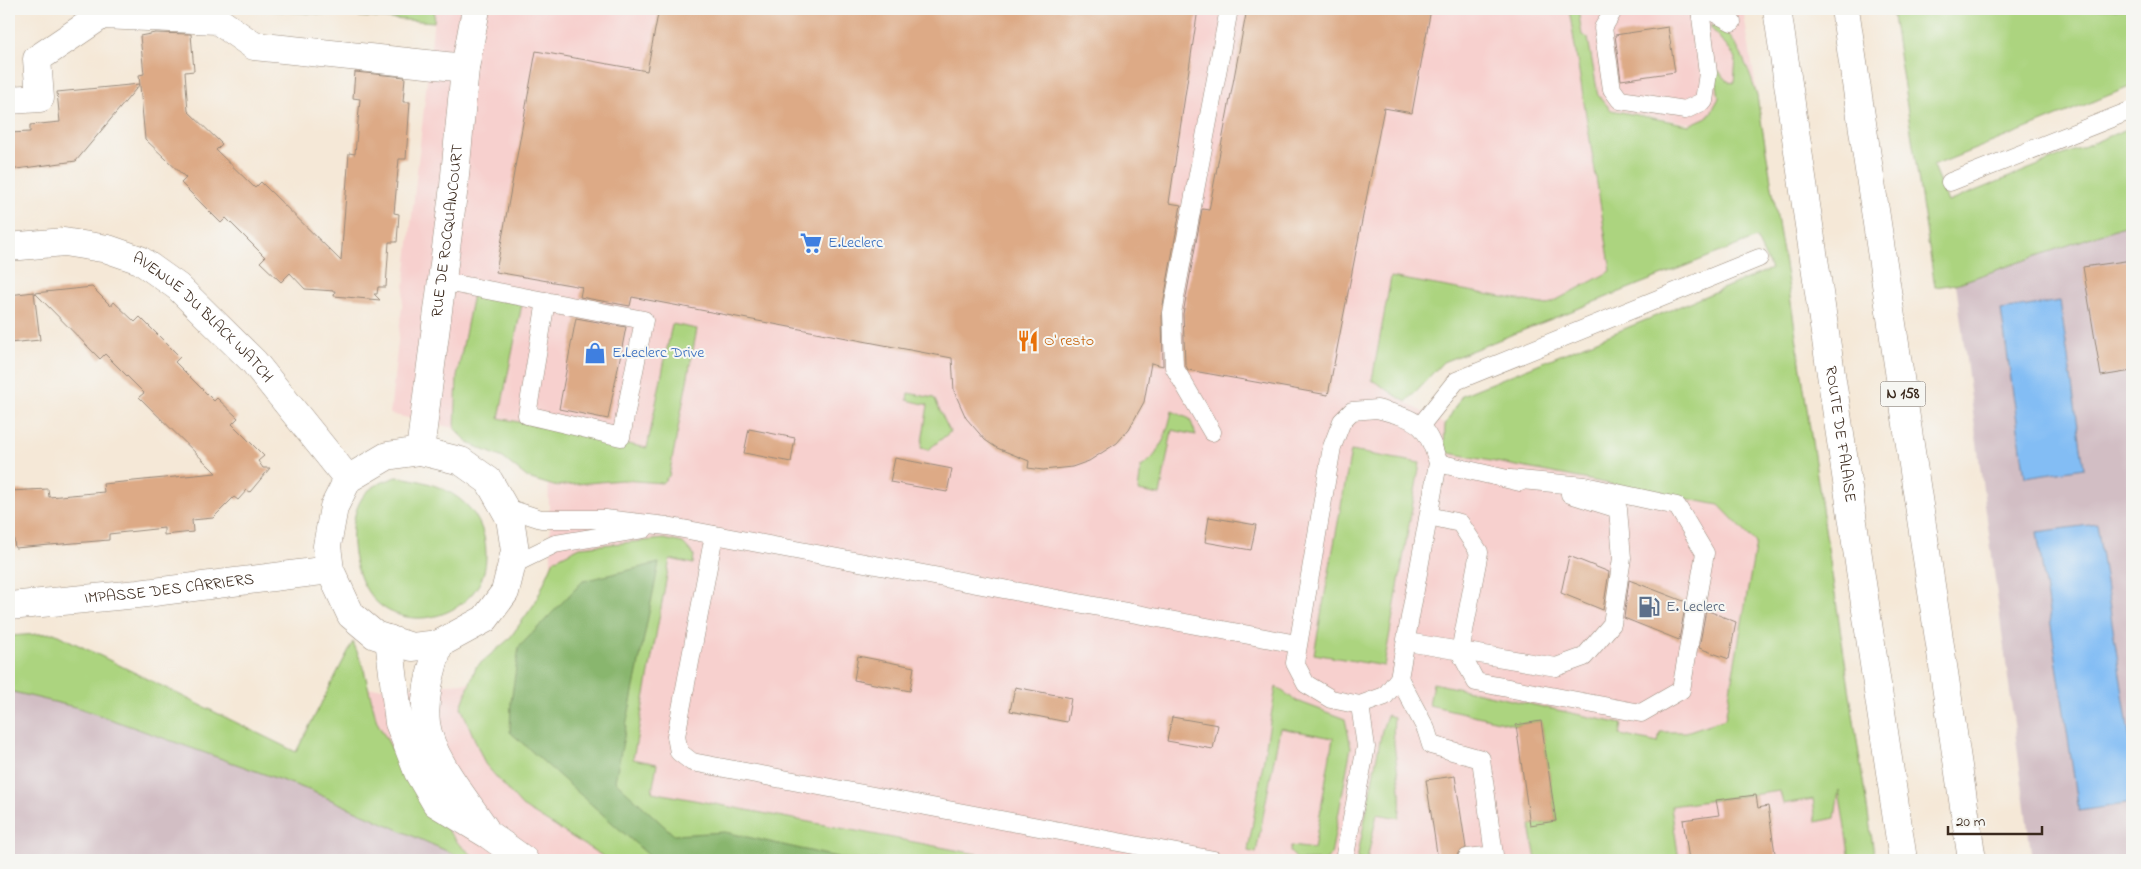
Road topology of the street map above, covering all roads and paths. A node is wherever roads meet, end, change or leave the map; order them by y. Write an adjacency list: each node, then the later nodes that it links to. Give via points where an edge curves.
1 (476, 9): 9 (main road, RUE DE ROCQUANCOURT)
2 (1229, 9): 18 (lane, via 1172,313 1174,367)
3 (1614, 9): 4 (lane, via 1603,28 1612,90 1620,100 1685,110 1704,101 1708,73)
4 (1700, 9)
5 (1707, 9): 8 (lane)
6 (1777, 9): 42 (main road, ROUTE DE FALAISE)
7 (1845, 9): 43 (main road, N 158)
8 (1732, 22)
9 (465, 68): 10 (main road, via 254,46 218,20 102,15 37,59 40,98); 15 (main road, RUE DE ROCQUANCOURT, via 454,186)
10 (9, 100)
11 (2132, 110): 12 (lane)
12 (1950, 182)
13 (9, 247): 21 (main road, AVENUE DU BLACK WATCH, via 64,242 108,249 140,260 178,287 254,362)
14 (1759, 258): 17 (lane, via 1456,381)
15 (440, 281): 16 (lane); 19 (main road, RUE DE ROCQUANCOURT)
16 (546, 301): 16 (lane, via 526,416 621,437 644,320)
17 (1421, 425): 20 (lane, via 1432,441); 33 (lane, via 1376,409 1352,411 1342,421 1332,447)
18 (1212, 432)
19 (420, 451): 21 (main road, via 387,456); 23 (main road, via 461,461 488,481)
20 (1438, 463): 22 (lane); 24 (lane)
21 (348, 479): 28 (main road, via 334,507 327,546)
22 (1510, 479): 34 (lane, via 1581,496 1618,509 1622,558 1612,624 1584,657 1556,667); 34 (lane, via 1585,486 1677,506 1705,553 1681,690 1641,713 1476,682)
23 (504, 507): 25 (lane, via 541,519 605,519); 27 (main road, via 510,518 515,551)
24 (1429, 516): 31 (lane); 34 (lane, via 1460,523 1479,552)
25 (667, 526): 26 (lane); 27 (lane, via 555,544)
26 (714, 535): 33 (lane); 40 (lane, via 676,736 678,752 692,762)
27 (512, 565): 32 (main road, via 505,592 485,619)
28 (330, 570): 29 (main road, IMPASSE DES CARRIERS); 30 (main road, via 351,615 375,635)
29 (9, 606)
30 (389, 639): 32 (main road, via 412,647); 37 (main road, via 400,723 418,772 436,803)
31 (1407, 642): 34 (lane); 35 (lane)
32 (439, 644): 37 (main road, via 428,682 426,723 435,752)
33 (1297, 644): 36 (lane, via 1294,662 1306,684 1331,699)
34 (1460, 652)
35 (1399, 678): 36 (lane, via 1385,696); 38 (lane, via 1426,729 1430,745 1481,759 1494,854)
36 (1360, 705): 41 (lane, via 1366,747)
37 (489, 835): 39 (main road)
38 (1467, 858)
39 (524, 860)
40 (1214, 860)
41 (1344, 860)
42 (1903, 860)
43 (1972, 860)

